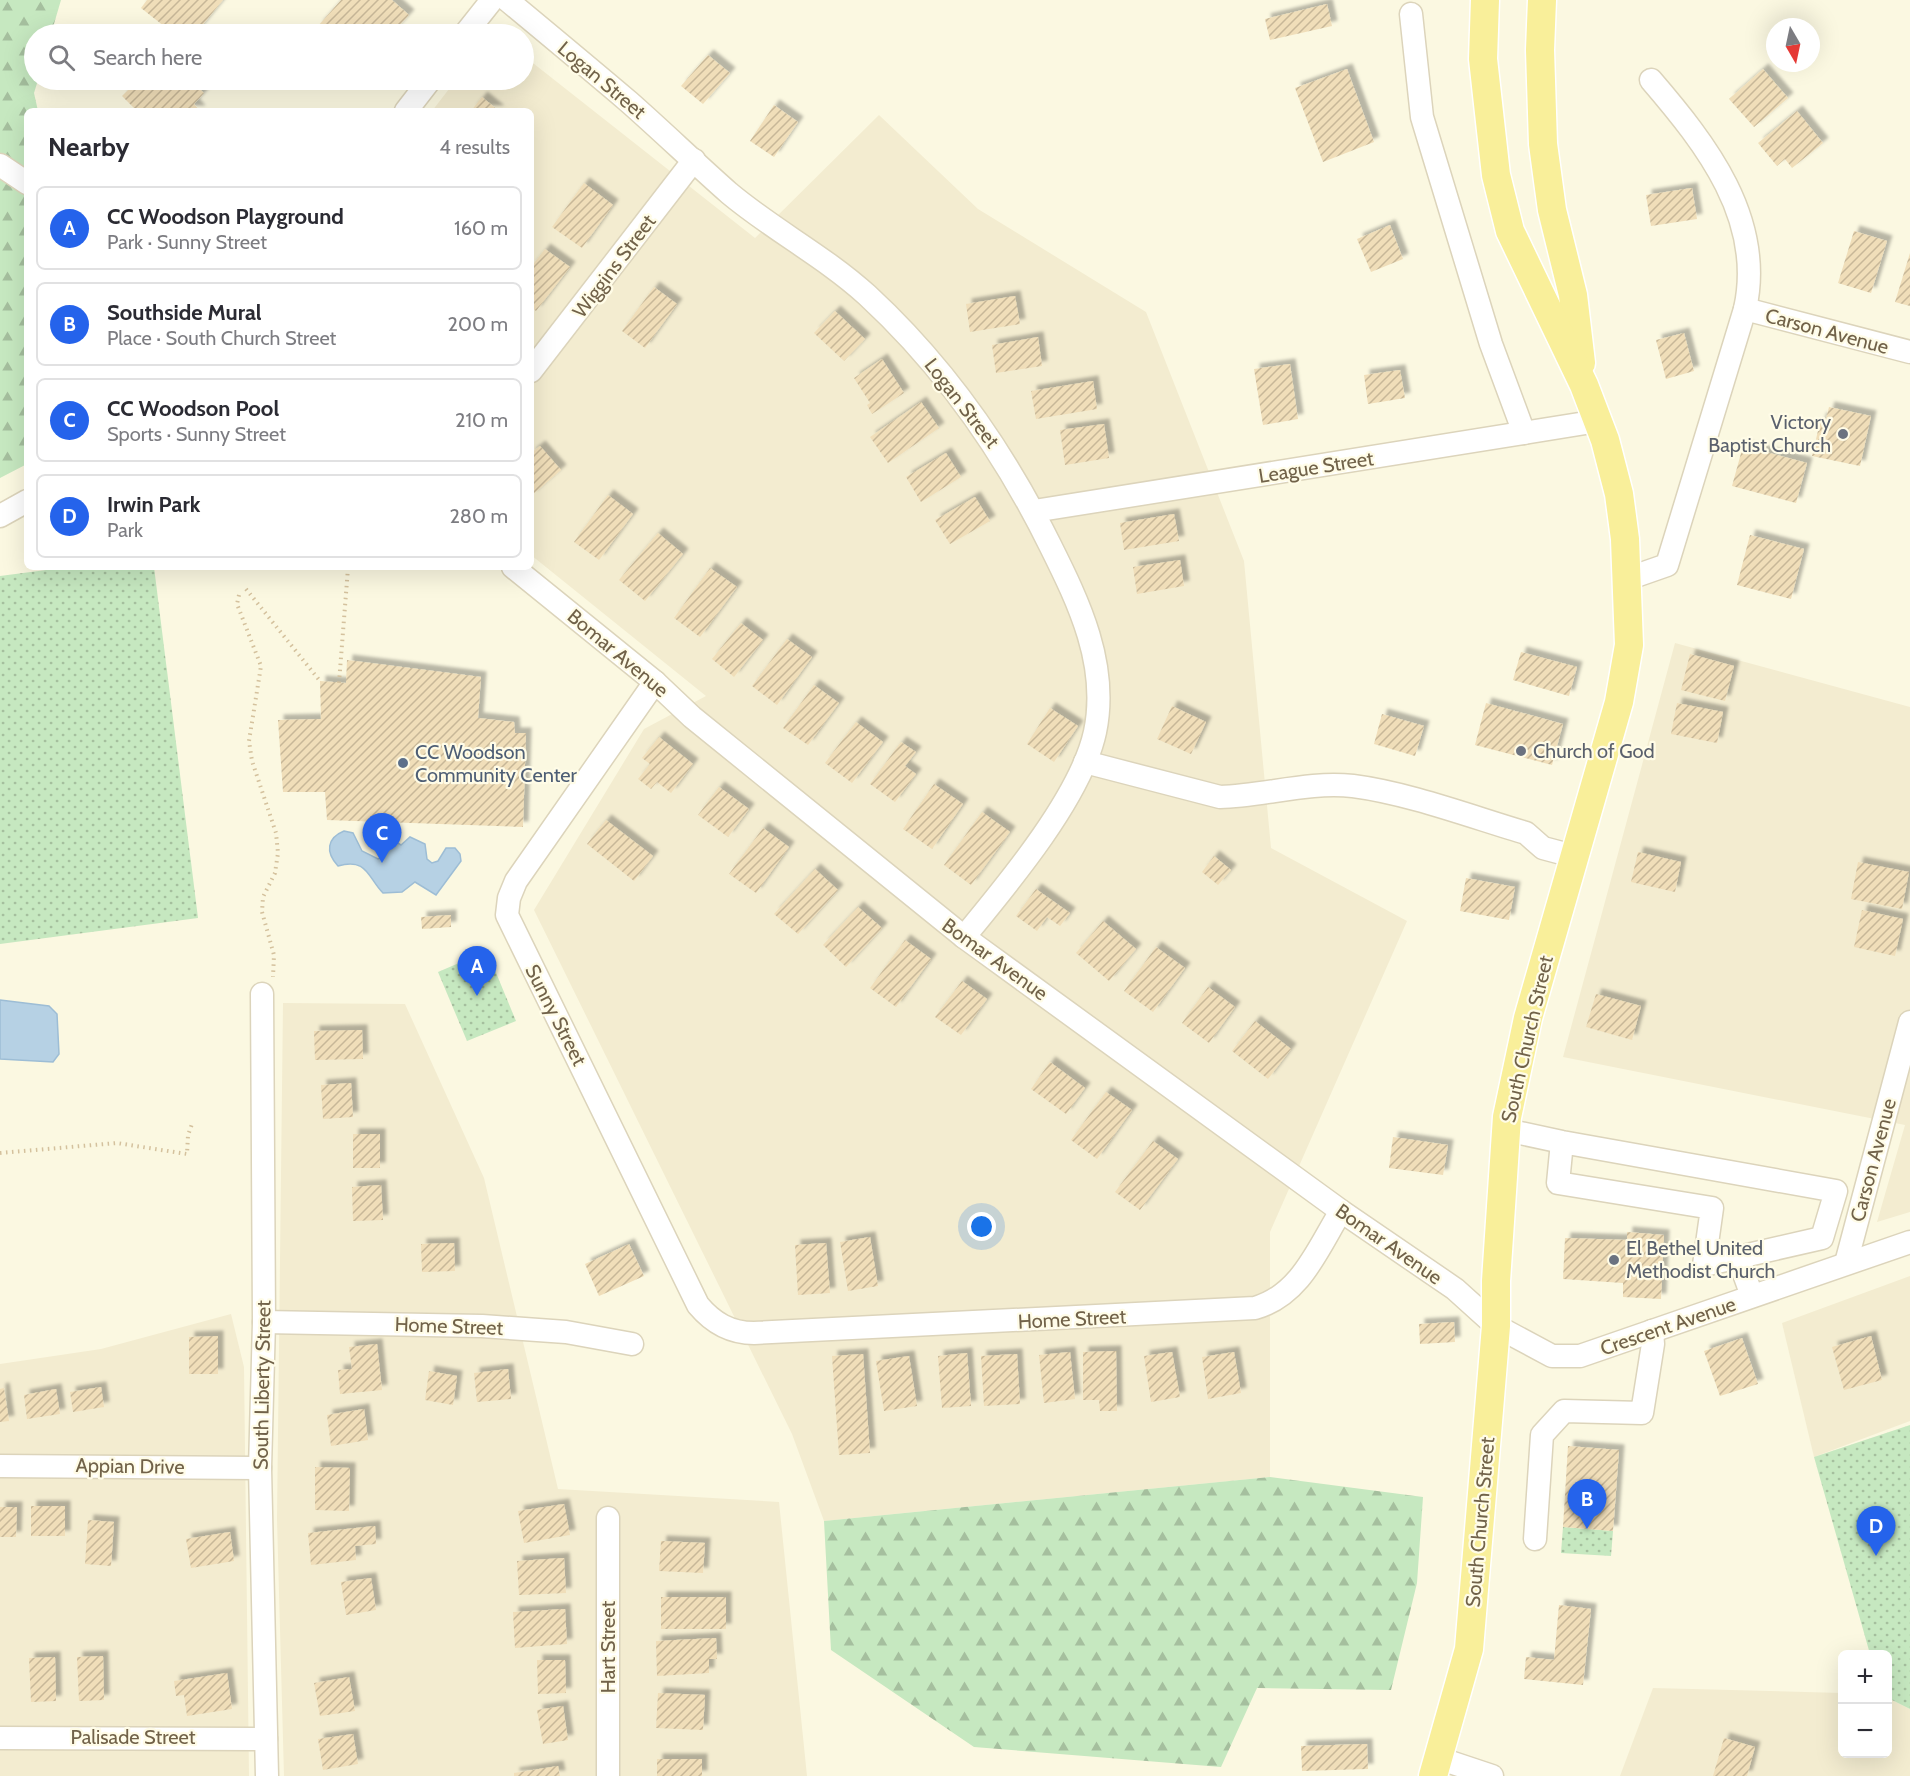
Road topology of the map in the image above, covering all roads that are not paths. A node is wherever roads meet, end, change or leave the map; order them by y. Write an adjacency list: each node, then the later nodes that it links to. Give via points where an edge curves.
1 (492, 0): 6 (street)
2 (507, 0): 10 (street, Logan Street)
3 (1485, 0): 16 (main road, via 1483,59 1488,121 1510,231)
4 (1542, 0): 16 (main road, via 1543,144 1552,210 1573,295)
5 (1411, 14): 18 (street, via 1422,117 1491,344)
6 (473, 24)
7 (1651, 80): 13 (street, via 1692,127 1727,184 1739,216 1749,264)
8 (422, 90): 9 (street)
9 (408, 108)
10 (694, 160): 15 (street, Wiggins Street); 20 (street, Logan Street, via 766,222 865,293 909,336 990,436)
11 (0, 165): 12 (street)
12 (24, 181)
13 (1745, 309): 14 (street, Carson Avenue); 23 (street, via 1667,565)
14 (1910, 352)
15 (534, 367)
16 (1584, 386): 17 (main road, South Church Street)
17 (1598, 421): 18 (street, League Street); 23 (main road, South Church Street, via 1619,494)
18 (1524, 433): 20 (street, League Street)
19 (24, 503): 21 (street)
20 (1034, 512): 25 (street, Logan Street, via 1070,585 1092,644 1098,700 1095,732)
21 (0, 516)
22 (517, 570): 24 (street, Bomar Avenue)
23 (1627, 579): 26 (main road, South Church Street, via 1629,645 1619,702)
24 (655, 682): 27 (street, Bomar Avenue, via 692,717); 42 (street, Sunny Street, via 516,881 507,915 698,1305 724,1328)
25 (1085, 762): 26 (street, via 1220,797 1299,787 1352,786 1526,833 1543,848); 27 (street, Logan Street, via 1046,829)
26 (1573, 856): 30 (main road, South Church Street, via 1528,1018)
27 (964, 937): 34 (street, Bomar Avenue)
28 (262, 994): 39 (street, South Liberty Street)
29 (1910, 1022): 37 (street, Carson Avenue)
30 (1506, 1130): 31 (street); 40 (main road, South Church Street)
31 (1562, 1142): 32 (street); 33 (street, via 1558,1183)
32 (1679, 1163): 33 (street); 36 (street, via 1836,1191 1822,1238)
33 (1673, 1202): 36 (street, via 1712,1208 1704,1265)
34 (1341, 1211): 40 (street, Bomar Avenue, via 1455,1289); 42 (street, Home Street, via 1294,1286 1279,1299 1255,1308)
35 (1910, 1242): 37 (street, Crescent Avenue)
36 (1738, 1257): 38 (street)
37 (1846, 1263): 38 (street, Crescent Avenue)
38 (1752, 1296): 41 (street, Crescent Avenue)
39 (264, 1322): 43 (street, Home Street, via 482,1326 566,1332); 45 (street, South Liberty Street)
40 (1496, 1326): 41 (street, Crescent Avenue, via 1552,1356 1580,1356); 50 (main road, South Church Street, via 1469,1649)
41 (1652, 1331): 47 (street, via 1642,1413 1564,1411 1542,1435)
42 (754, 1333)
43 (632, 1344)
44 (0, 1466): 45 (street, Appian Drive)
45 (260, 1468): 49 (street, South Liberty Street)
46 (608, 1518): 52 (street, Hart Street)
47 (1535, 1539)
48 (0, 1738): 49 (street, Palisade Street)
49 (266, 1739): 51 (street, South Liberty Street)
50 (1435, 1767): 53 (street)
51 (267, 1776)
52 (608, 1776)
53 (1492, 1776)

